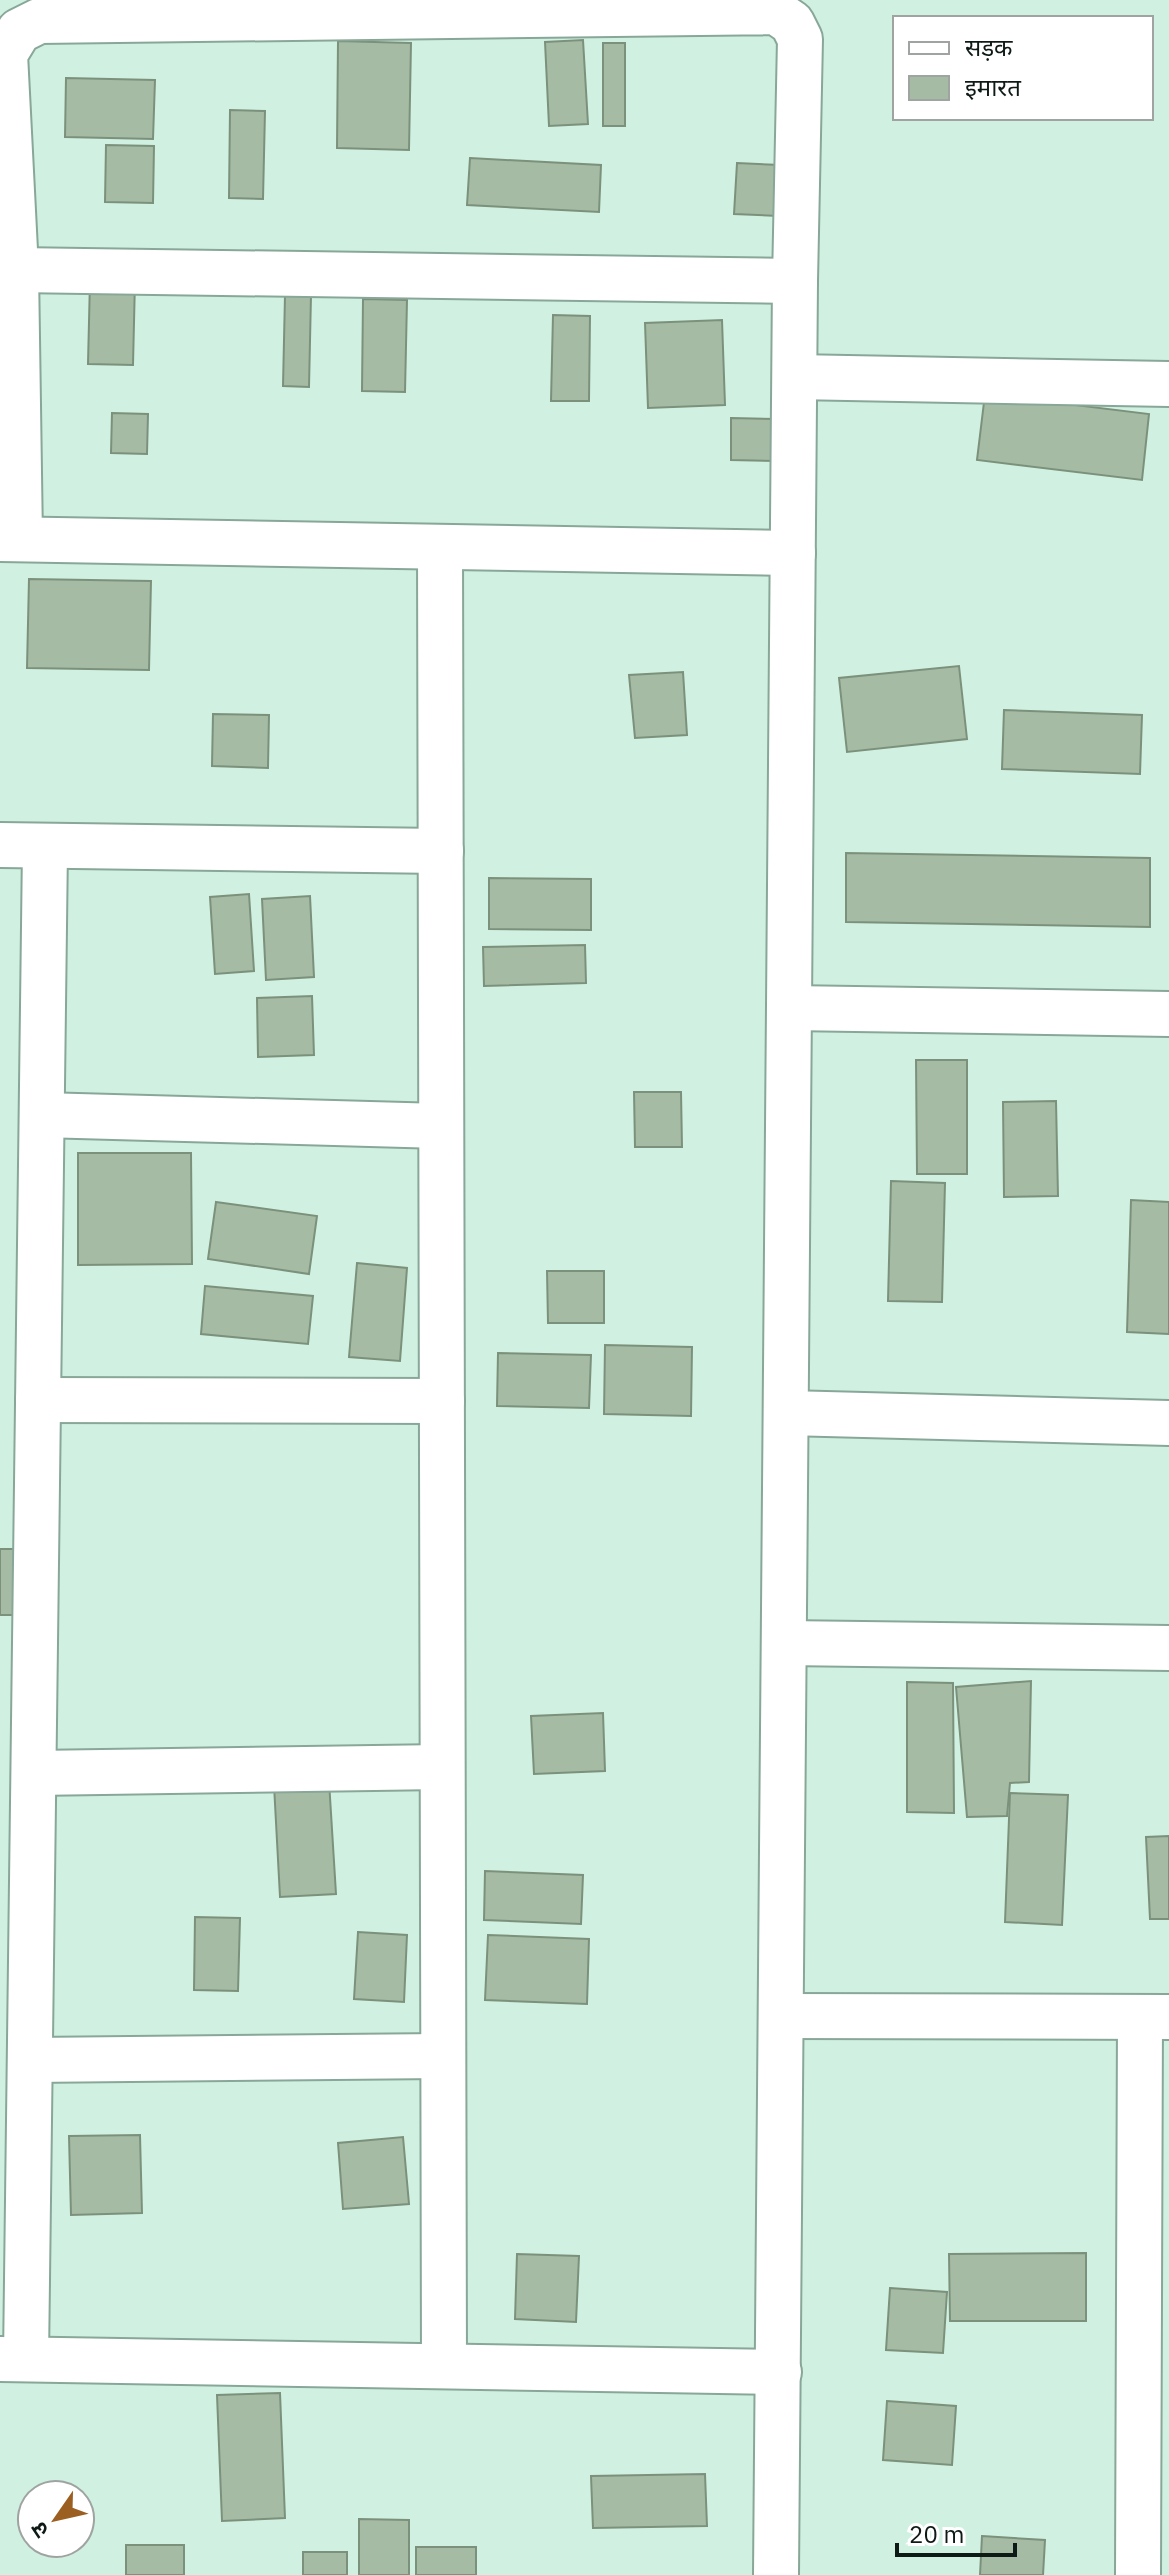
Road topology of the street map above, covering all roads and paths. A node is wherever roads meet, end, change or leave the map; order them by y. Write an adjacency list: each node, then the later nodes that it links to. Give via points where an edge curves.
1 (16, 270): 2 (street); 2 (street, via 5,54 19,31 39,21 776,12 792,23 800,39); 5 (street)
2 (795, 281): 3 (street)
3 (795, 377): 4 (street); 7 (street)
4 (1169, 384)
5 (10, 539): 6 (street)
6 (440, 547): 7 (street); 10 (street)
7 (793, 553): 11 (street)
8 (0, 845): 9 (street)
9 (45, 847): 10 (street); 13 (street)
10 (441, 851): 14 (street)
11 (790, 1008): 12 (street); 17 (street)
12 (1169, 1014)
13 (42, 1115): 14 (street); 15 (street)
14 (441, 1126): 16 (street)
15 (38, 1400): 16 (street); 22 (street)
16 (442, 1401): 21 (street)
17 (787, 1413): 18 (street); 19 (street)
18 (1169, 1423)
19 (785, 1643): 20 (street); 23 (street)
20 (1169, 1648)
21 (442, 1767): 22 (street); 25 (street)
22 (34, 1773): 26 (street)
23 (782, 2016): 24 (street); 29 (street)
24 (1155, 2017): 30 (street)
25 (443, 2056): 26 (street); 28 (street)
26 (30, 2060): 27 (street)
27 (13, 2359): 28 (street)
28 (444, 2366): 29 (street)
29 (779, 2372): 31 (street)
30 (1149, 2567)
31 (776, 2575)

